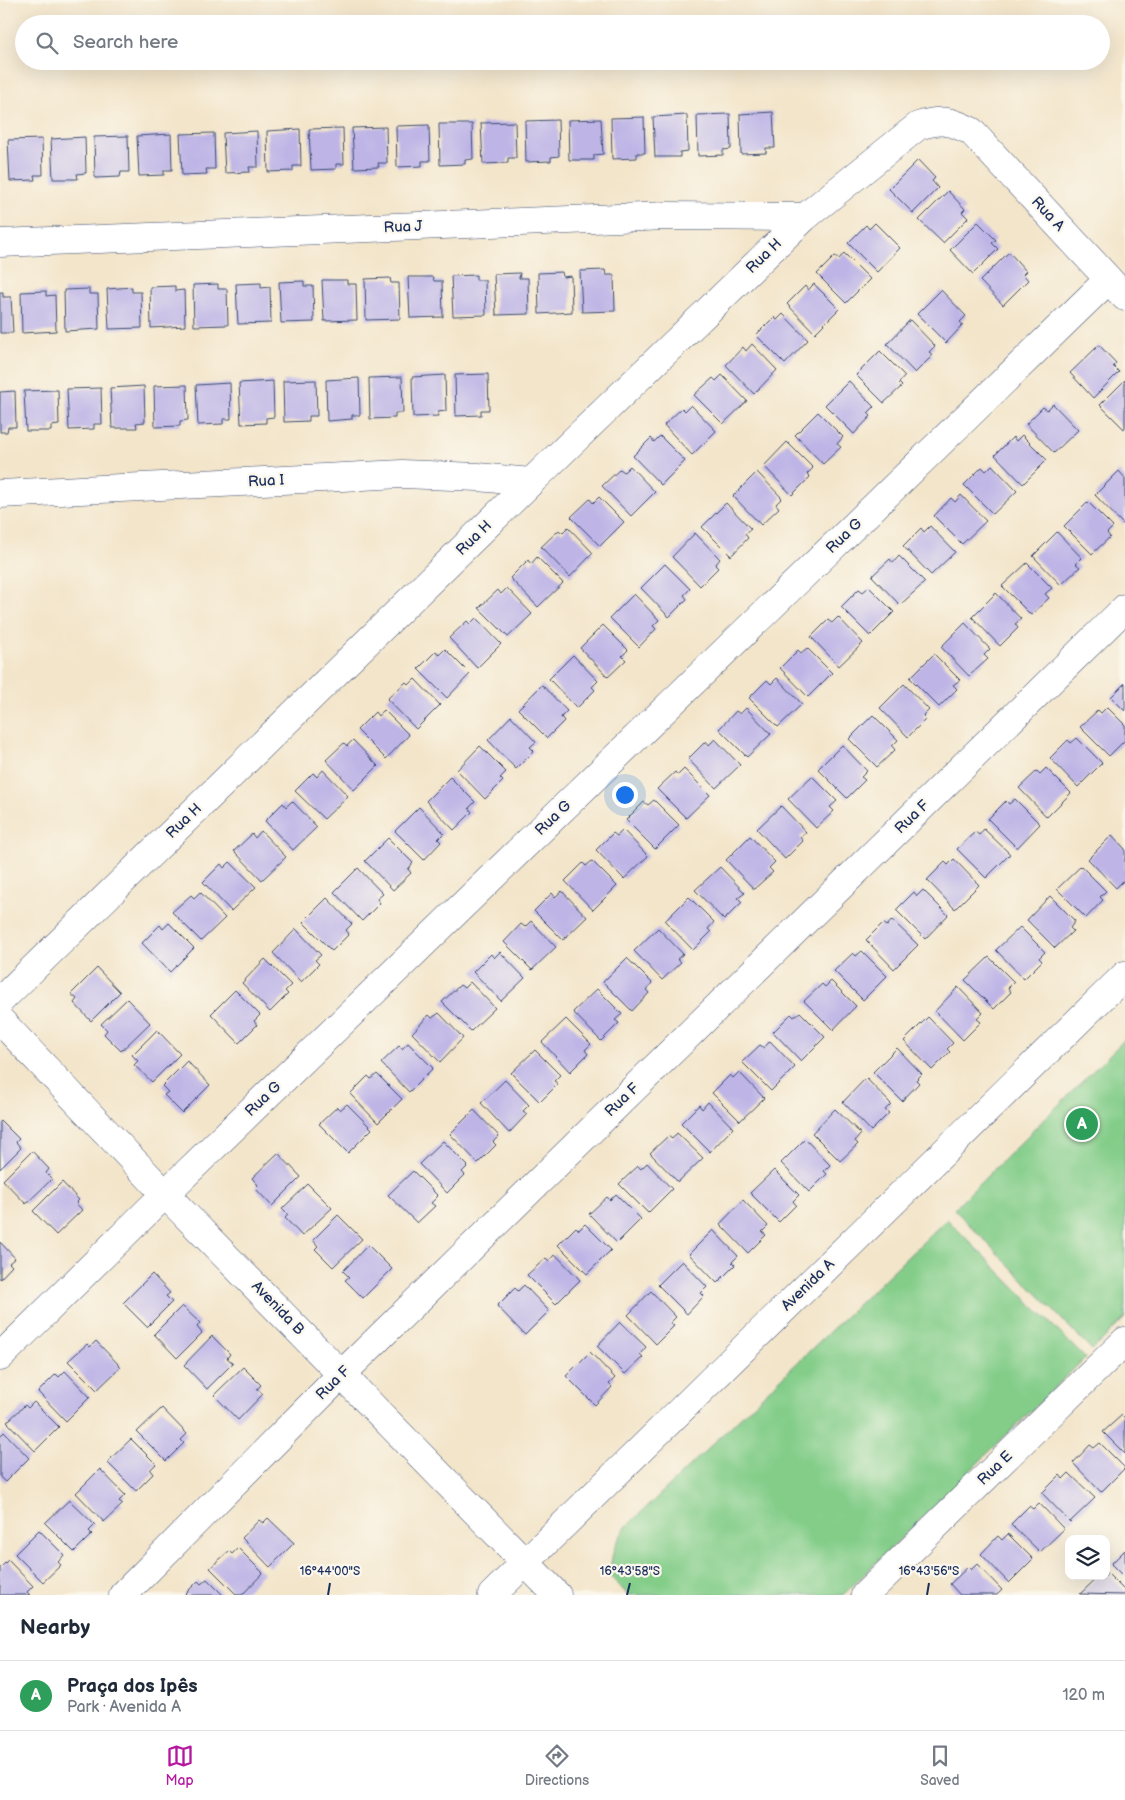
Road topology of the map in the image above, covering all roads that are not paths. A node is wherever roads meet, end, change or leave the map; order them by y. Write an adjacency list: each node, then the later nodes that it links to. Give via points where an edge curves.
1 (971, 131): 2 (street, Rua H, via 953,122 934,121 918,126); 4 (street, Rua A)
2 (805, 216): 3 (street, Rua J, via 667,216); 5 (street, Rua H)
3 (0, 244)
4 (1117, 288): 11 (street, Rua G)
5 (531, 482): 6 (street, Rua I, via 402,474); 9 (street, Rua H)
6 (0, 494)
7 (1125, 608): 14 (street, Rua F)
8 (1125, 975): 15 (street, Avenida A)
9 (0, 1002)
10 (0, 1020): 11 (street, Avenida B)
11 (165, 1194): 13 (street, Rua G); 14 (street, Avenida B)
12 (1125, 1341): 19 (street, Rua E)
13 (0, 1357)
14 (342, 1374): 15 (street, Avenida B); 16 (street, Rua F)
15 (524, 1562): 17 (street, Avenida A); 18 (street, Avenida B)
16 (123, 1595)
17 (492, 1595)
18 (557, 1595)
19 (865, 1595)

